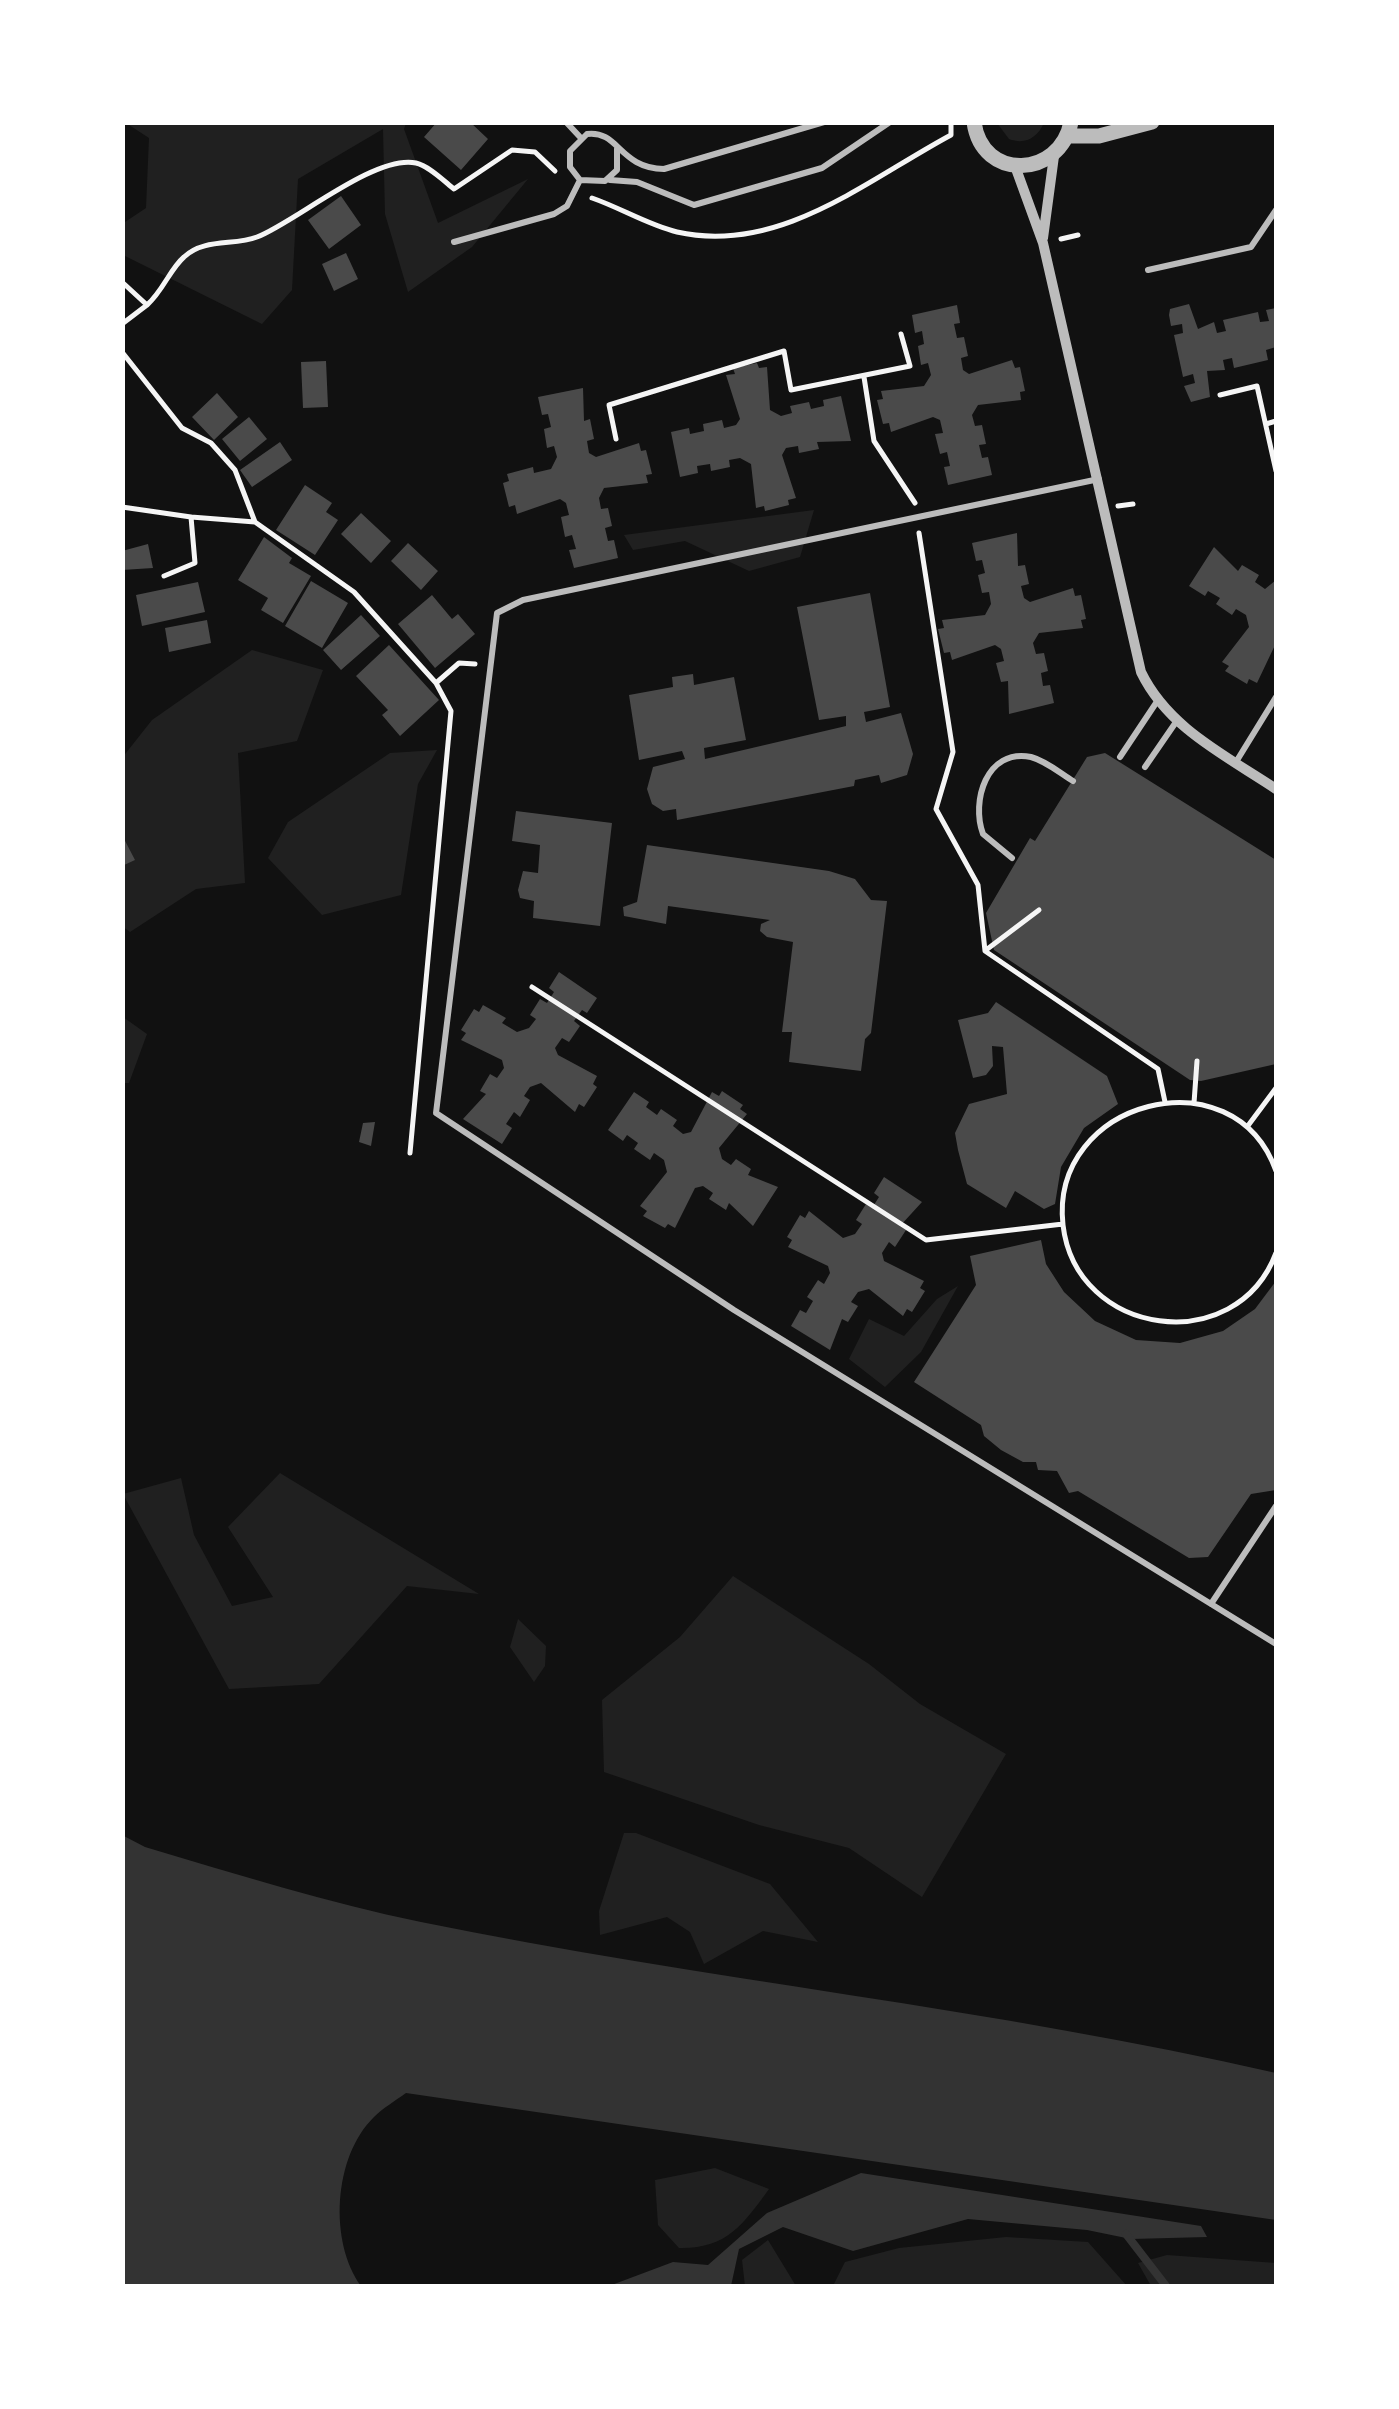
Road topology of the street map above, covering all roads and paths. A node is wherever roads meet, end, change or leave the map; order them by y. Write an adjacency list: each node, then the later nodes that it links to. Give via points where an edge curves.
1 (566, 122): 9 (lane)
2 (824, 122): 10 (lane, via 664,170 643,169)
3 (890, 122): 14 (lane, via 822,168 694,205 637,182)
4 (951, 122): 8 (path)
5 (974, 122): 12 (street, via 989,154)
6 (1152, 122): 7 (street, via 1099,136)
7 (1070, 129): 11 (street)
8 (951, 134)
9 (580, 137): 10 (lane, via 604,134); 13 (lane, via 568,158)
10 (617, 149): 14 (lane, via 617,170)
11 (1054, 156): 12 (street); 17 (street)
12 (1014, 166): 17 (street)
13 (580, 180): 14 (lane); 16 (lane, via 567,206 554,214)
14 (607, 180)
15 (1276, 210): 18 (lane, via 1251,247)
16 (454, 242)
17 (1043, 244): 29 (street)
18 (1148, 270)
19 (147, 305): 20 (path)
20 (122, 324)
21 (901, 334): 23 (path, via 910,366)
22 (122, 352): 33 (path, via 182,428 210,443 235,470)
23 (864, 377): 27 (path, via 791,390 784,351 609,406); 30 (path, via 874,441)
24 (1220, 395): 26 (path, via 1257,386)
25 (1276, 421): 26 (path)
26 (1266, 424): 28 (path)
27 (616, 438)
28 (1276, 472)
29 (1100, 479): 38 (street, via 1140,672); 58 (lane, via 523,600 497,613 436,1113 734,1310)
30 (914, 502)
31 (122, 507): 32 (path)
32 (191, 517): 33 (path); 34 (path, via 195,563)
33 (255, 522): 36 (path, via 354,592)
34 (164, 576)
35 (481, 665): 36 (path, via 458,663)
36 (436, 683): 53 (path, via 451,711)
37 (1276, 696): 41 (lane)
38 (1156, 703): 39 (street); 40 (lane)
39 (1176, 722): 41 (street); 42 (lane)
40 (1120, 756)
41 (1236, 762): 44 (street)
42 (1145, 767)
43 (1072, 781): 45 (lane, via 1027,756 1008,760 983,782 976,799 982,834)
44 (1276, 789)
45 (1012, 858)
46 (1039, 910): 47 (path)
47 (985, 951)
48 (532, 986): 55 (path, via 926,1240)
49 (1197, 1061): 51 (path)
50 (1276, 1088): 52 (path)
51 (1194, 1104): 52 (path); 55 (path, via 1137,1107 1104,1126 1078,1156)
52 (1247, 1127): 54 (path)
53 (410, 1153)
54 (1276, 1171)
55 (1063, 1224): 56 (path, via 1072,1258 1090,1287 1118,1310 1150,1322 1185,1324 1219,1315 1248,1296)
56 (1276, 1253)
57 (1276, 1506): 58 (lane)
58 (1211, 1604): 59 (lane)
59 (1276, 1644)

